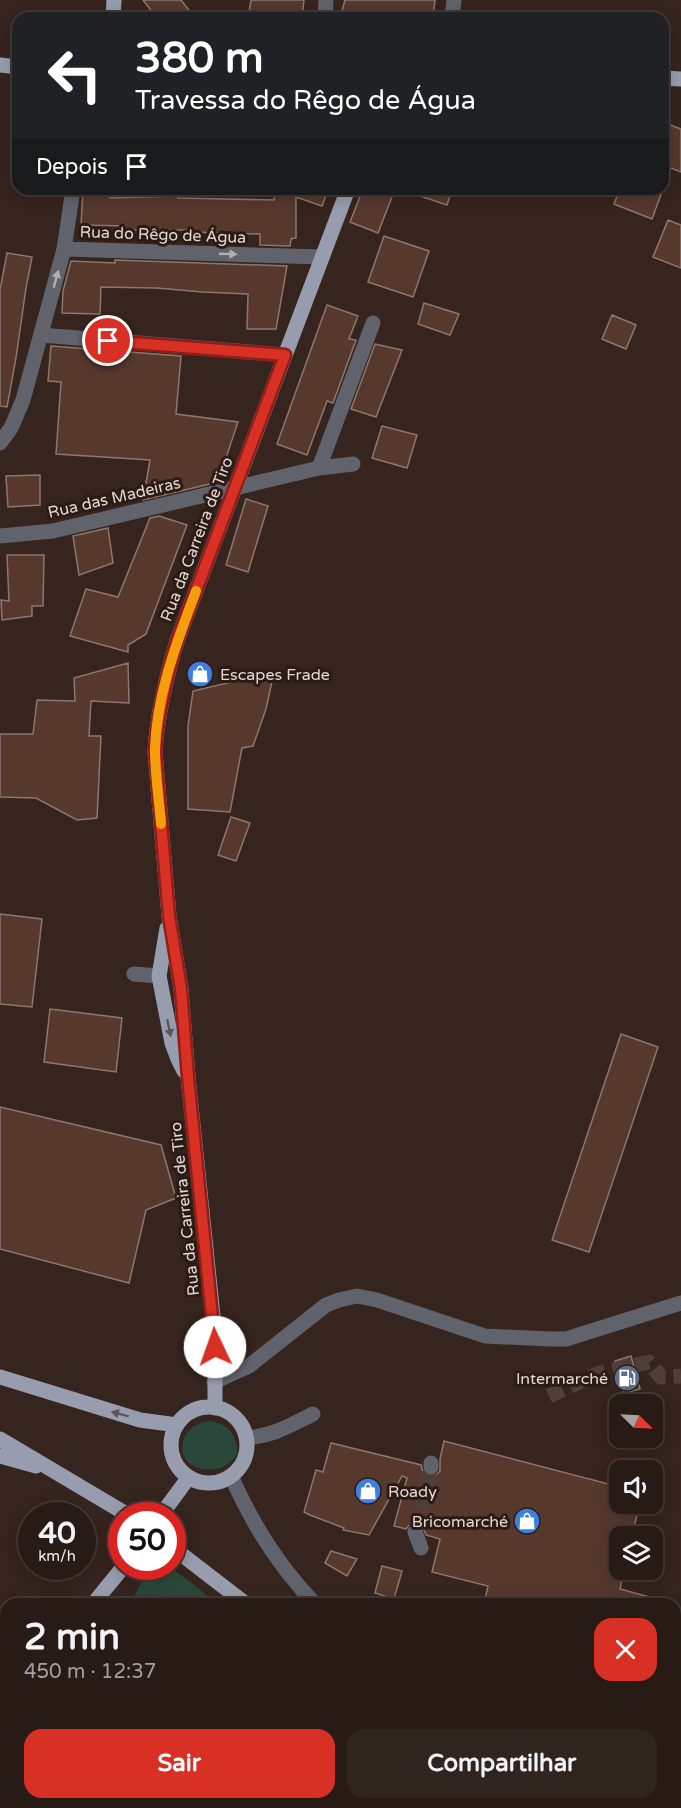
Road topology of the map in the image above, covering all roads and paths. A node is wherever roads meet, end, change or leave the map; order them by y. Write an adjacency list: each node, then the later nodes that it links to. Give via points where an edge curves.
1 (72, 195): 3 (street)
2 (346, 195): 4 (main road, Rua da Carreira de Tiro)
3 (64, 249): 4 (street, Rua do Rêgo de Água, one-way to 4); 6 (street, Rua do Rêgo de Água, one-way to 3)
4 (322, 257): 7 (main road, Rua da Carreira de Tiro)
5 (373, 323): 10 (street)
6 (41, 335): 7 (street); 8 (street, Rua do Rêgo de Água, via 23,400)
7 (285, 355): 11 (main road, Rua da Carreira de Tiro)
8 (0, 443)
9 (353, 464): 10 (street, Rua das Madeiras)
10 (319, 468): 11 (street, Rua das Madeiras)
11 (235, 487): 12 (street, Rua das Madeiras, via 53,531); 13 (main road, Rua da Carreira de Tiro, via 177,641 161,702 155,752)
12 (0, 536)
13 (169, 916): 15 (main road, Rua da Carreira de Tiro); 16 (main road, Rua da Carreira de Tiro)
14 (134, 974): 15 (street)
15 (159, 975): 16 (main road); 17 (main road, Rua da Carreira de Tiro, one-way to 17, via 172,1043)
16 (181, 989): 17 (main road, Rua da Carreira de Tiro)
17 (188, 1077): 20 (main road, Rua da Carreira de Tiro, via 213,1317)
18 (681, 1304): 20 (street, via 566,1339 529,1339 485,1336 377,1299 357,1296 326,1305 249,1366)
19 (0, 1377): 23 (main road, one-way to 19, via 140,1420)
20 (214, 1382): 21 (main road, Rua da Carreira de Tiro)
21 (215, 1408): 23 (main road, via 190,1413); 24 (main road, via 238,1421)
22 (313, 1414): 24 (street, via 274,1434)
23 (177, 1425): 29 (main road, via 172,1453 181,1471)
24 (246, 1437): 28 (main road, via 244,1459)
25 (0, 1439): 27 (main road)
26 (0, 1456): 27 (main road)
27 (56, 1472): 30 (main road)
28 (231, 1476): 29 (main road, via 214,1483); 38 (street, via 267,1545)
29 (189, 1477): 31 (main road)
30 (108, 1502)
31 (171, 1502)
32 (415, 1532): 33 (street)
33 (421, 1548)
34 (186, 1558): 37 (main road)
35 (113, 1580): 36 (main road)
36 (98, 1598)
37 (238, 1598)
38 (310, 1598)

